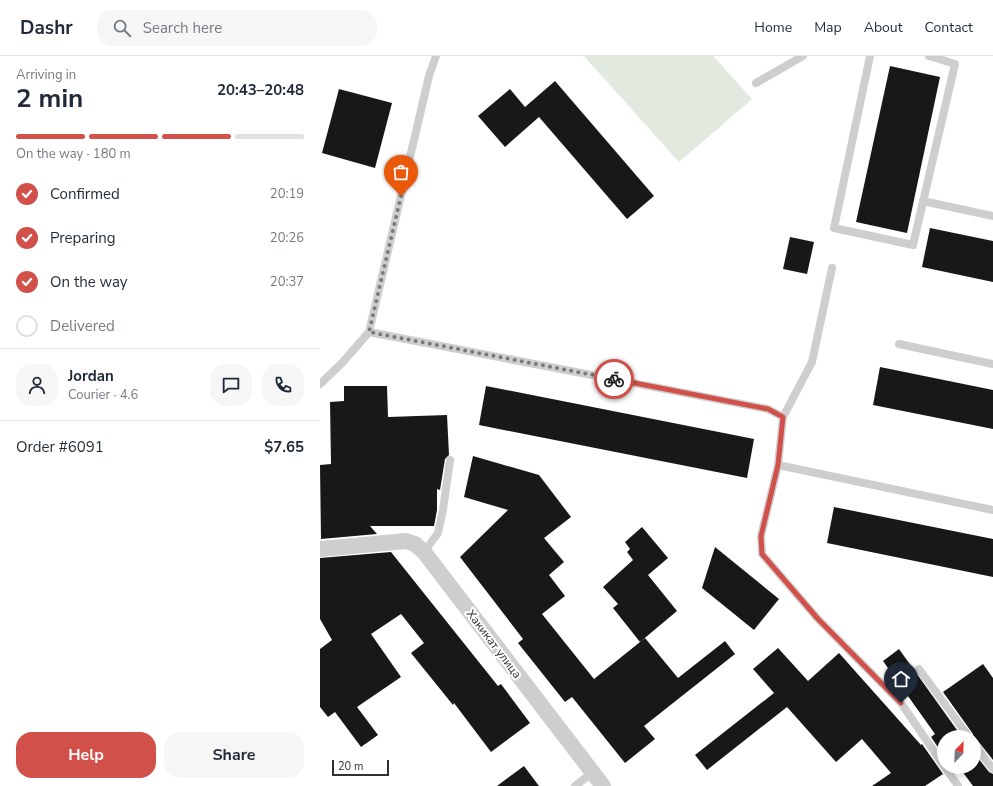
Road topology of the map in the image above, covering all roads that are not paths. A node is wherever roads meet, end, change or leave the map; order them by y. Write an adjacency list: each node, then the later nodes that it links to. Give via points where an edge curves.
1 (436, 56): 9 (lane, via 427,84)
2 (803, 56): 5 (lane)
3 (870, 56): 6 (lane, via 834,228 913,245)
4 (928, 56): 6 (lane, via 954,64)
5 (756, 83)
6 (923, 200): 7 (lane)
7 (993, 216)
8 (832, 268): 13 (lane, via 812,362)
9 (369, 332): 12 (lane); 13 (lane, via 768,409)
10 (899, 344): 11 (lane)
11 (993, 364)
12 (320, 384)
13 (783, 417): 15 (lane)
14 (450, 460): 18 (lane, via 438,533)
15 (778, 465): 16 (lane); 22 (lane, via 761,536 762,554 818,619 901,703)
16 (993, 510)
17 (320, 549): 18 (street, Хакикат улица, via 406,541 415,544)
18 (424, 552): 24 (street, Хакикат улица)
19 (919, 669): 20 (lane)
20 (964, 730)
21 (981, 753): 23 (lane)
22 (937, 756)
23 (993, 769)
24 (592, 773): 26 (lane); 27 (street, Хакикат улица)
25 (950, 774): 28 (lane)
26 (575, 786)
27 (603, 786)
28 (958, 786)

